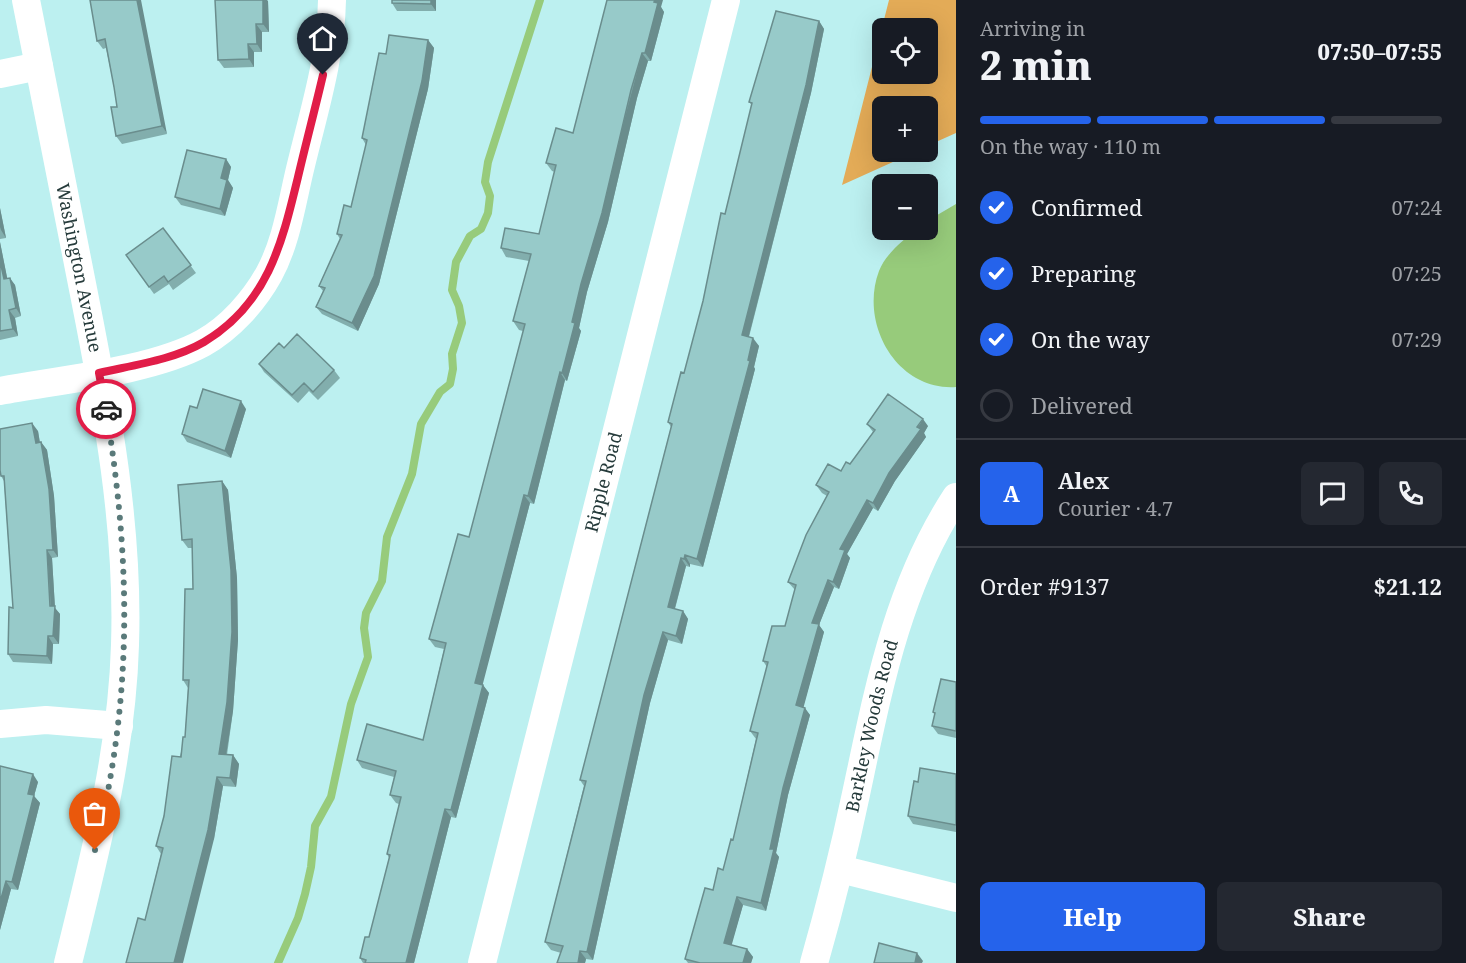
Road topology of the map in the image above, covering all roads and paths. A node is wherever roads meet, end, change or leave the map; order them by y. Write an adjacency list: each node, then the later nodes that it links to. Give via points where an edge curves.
1 (26, 0): 4 (street, Washington Avenue)
2 (332, 0): 6 (street, via 328,54 282,242 269,274 232,321 204,342 168,358)
3 (726, 0): 14 (street, Ripple Road)
4 (39, 66): 5 (street); 6 (street, Washington Avenue)
5 (0, 74)
6 (99, 373): 7 (street); 10 (street, Washington Avenue, via 118,483 126,577)
7 (0, 391)
8 (956, 497): 11 (street, Barkley Woods Road, via 933,534 912,581 885,660)
9 (0, 724): 10 (street, via 46,720)
10 (119, 726): 13 (street, Washington Avenue, via 106,808)
11 (840, 869): 12 (street); 15 (street, Barkley Woods Road)
12 (956, 898)
13 (68, 963)
14 (482, 963)
15 (814, 963)

